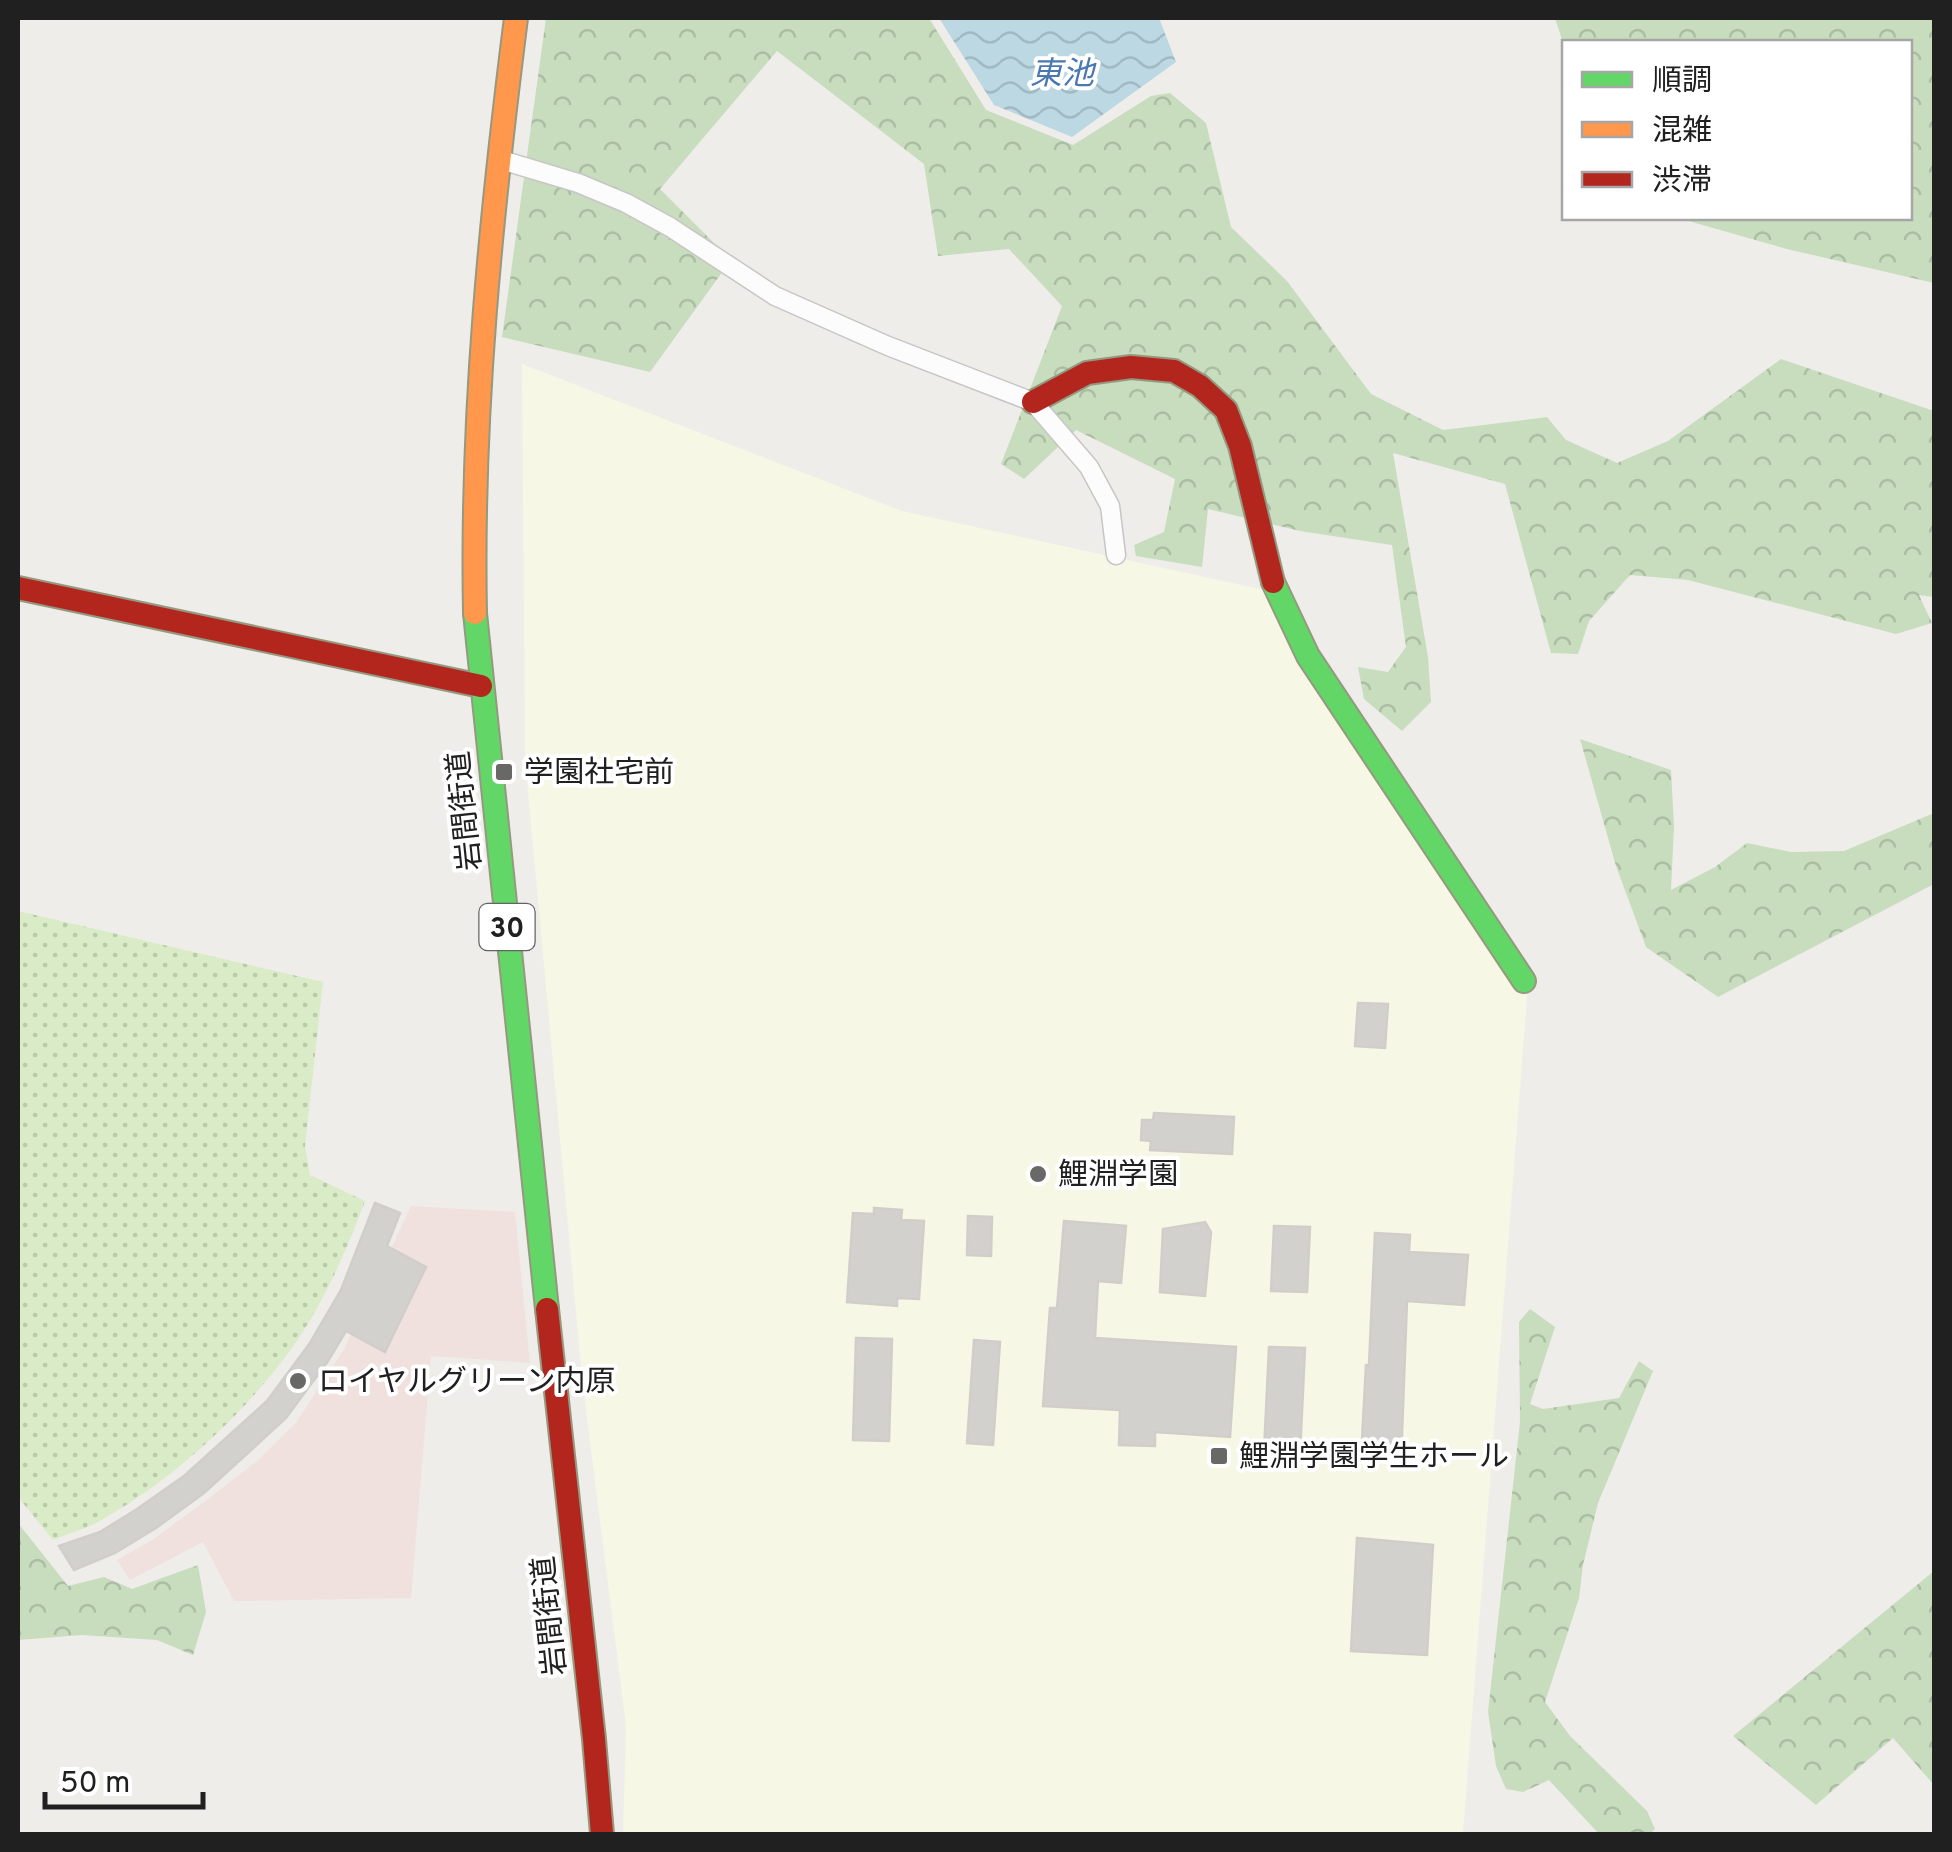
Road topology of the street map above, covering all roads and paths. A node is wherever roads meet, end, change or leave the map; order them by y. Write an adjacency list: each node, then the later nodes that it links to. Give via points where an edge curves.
1 (516, 18): 2 (main road, 岩間街道 / 30)
2 (498, 158): 3 (street, via 626,203 775,296); 6 (main road, 岩間街道 / 30, via 475,486)
3 (1032, 402): 4 (street, via 1089,467 1110,506); 7 (main road, via 1087,374 1131,367 1174,371 1226,410 1275,589 1308,656)
4 (1116, 555)
5 (18, 588): 6 (main road)
6 (481, 686): 8 (main road, 岩間街道 / 30)
7 (1524, 982)
8 (602, 1834)

